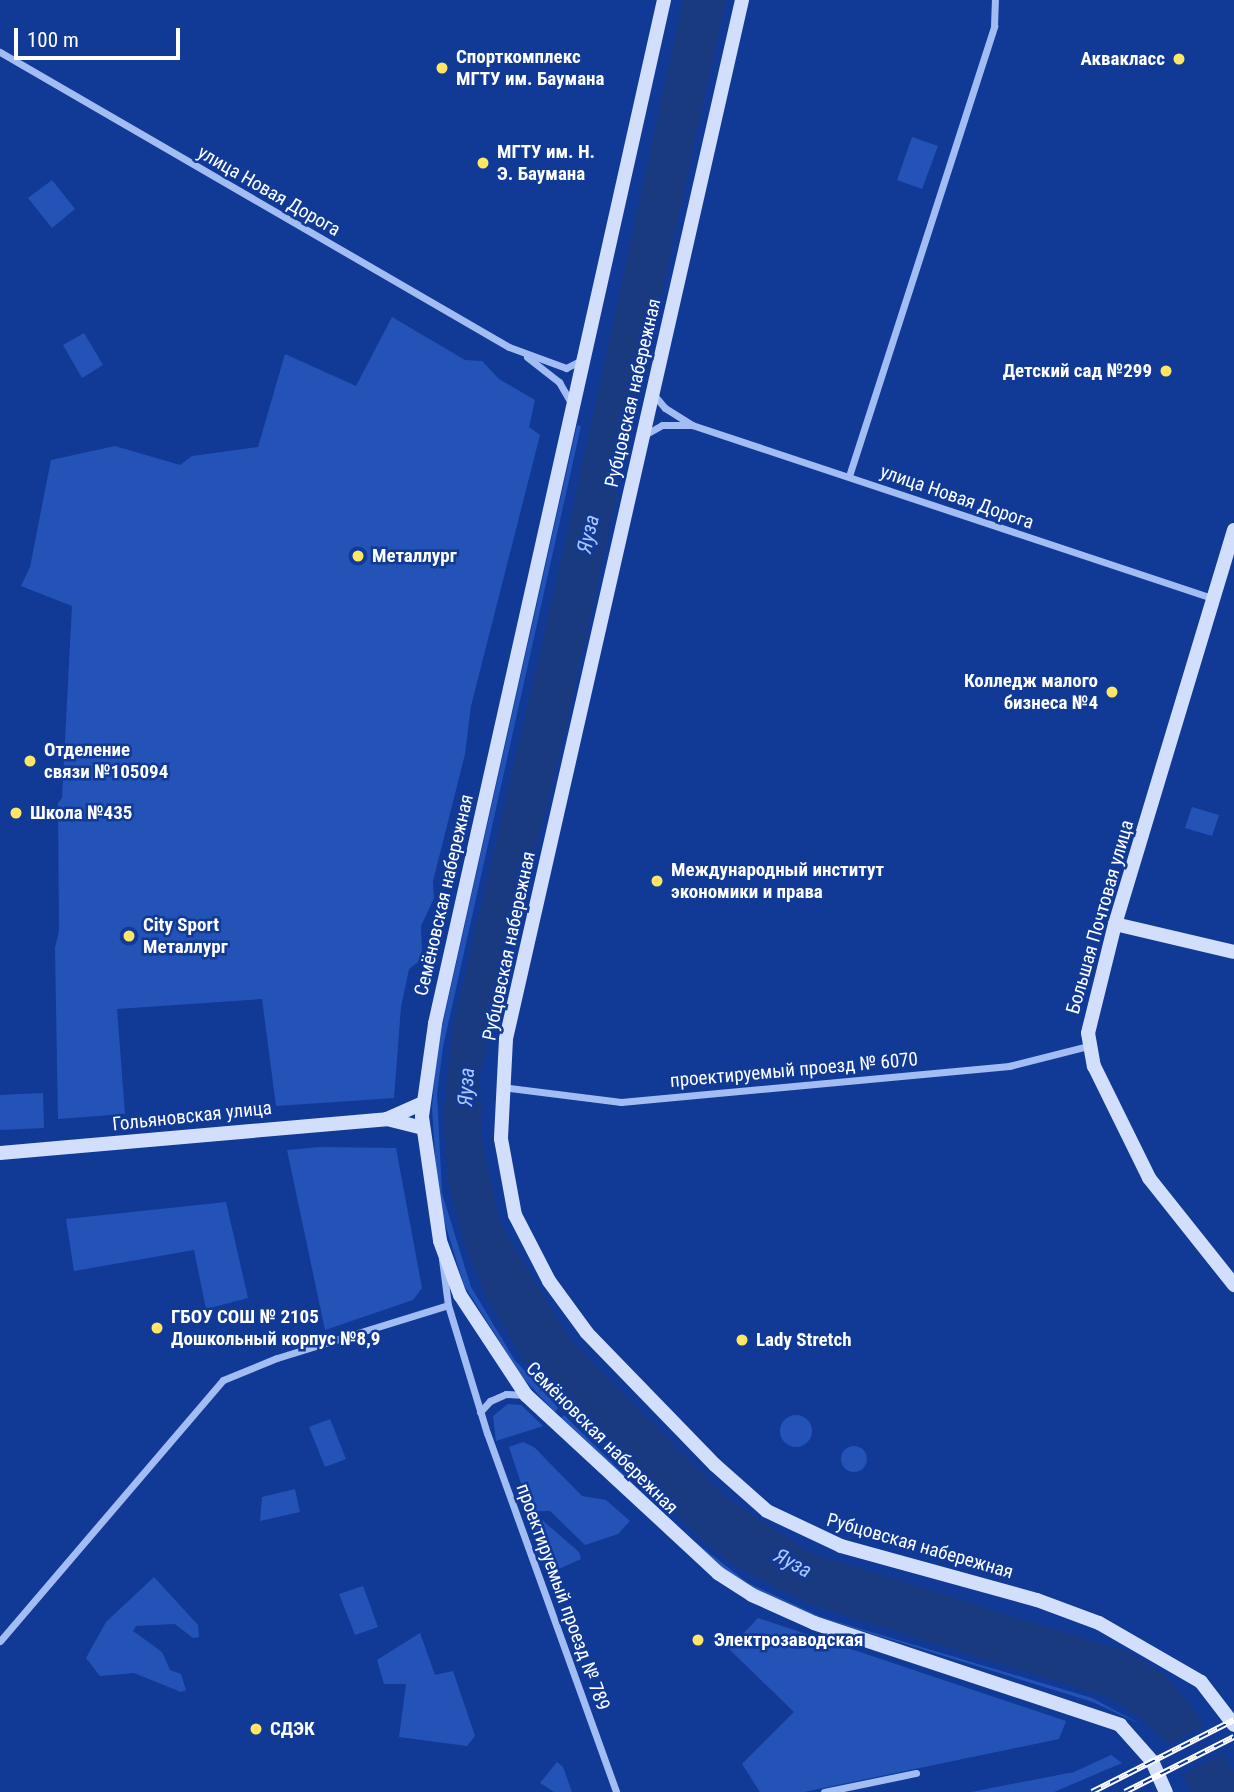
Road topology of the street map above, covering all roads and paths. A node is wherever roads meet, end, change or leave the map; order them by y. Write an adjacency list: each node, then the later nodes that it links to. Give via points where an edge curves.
1 (664, 0): 6 (main road, Семёновская набережная)
2 (743, 0): 7 (main road, Рубцовская набережная)
3 (995, 0): 11 (street, via 994,26)
4 (0, 52): 5 (street, улица Новая Дорога)
5 (524, 354): 6 (street, улица Новая Дорога, via 566,368); 8 (street, улица Новая Дорога, via 559,382)
6 (585, 356): 8 (main road, Семёновская набережная)
7 (653, 393): 9 (street, улица Новая Дорога, via 665,408); 10 (main road, Рубцовская набережная)
8 (573, 409): 18 (main road, Семёновская набережная, via 435,1024)
9 (692, 425): 10 (street, улица Новая Дорога, via 662,425); 11 (street, улица Новая Дорога)
10 (644, 436): 17 (main road, Рубцовская набережная, via 506,1039)
11 (849, 476): 13 (street, улица Новая Дорога)
12 (1234, 530): 13 (main road, Большая Почтовая улица)
13 (1212, 598): 14 (main road, Большая Почтовая улица)
14 (1115, 924): 15 (main road); 16 (main road, Большая Почтовая улица, via 1093,1001)
15 (1234, 952)
16 (1088, 1045): 17 (street, проектируемый проезд № 6070, via 1009,1066 633,1101); 23 (main road, via 1149,1178)
17 (500, 1087): 28 (main road, Рубцовская набережная, via 505,1175 515,1215 549,1281 586,1333 740,1489 774,1515 830,1541 1037,1600 1099,1623 1201,1682)
18 (423, 1102): 19 (main road, Гольяновская улица); 20 (main road, Семёновская набережная)
19 (387, 1119): 20 (main road, Гольяновская улица); 21 (main road, Гольяновская улица)
20 (423, 1128): 22 (main road, Семёновская набережная)
21 (0, 1153)
22 (440, 1241): 24 (street, проектируемый проезд № 789); 25 (main road, Семёновская набережная, via 460,1296)
23 (1234, 1285)
24 (448, 1306): 26 (street, проектируемый проезд № 789); 27 (street, via 277,1358 223,1380)
25 (526, 1395): 26 (street, via 506,1394); 32 (main road, Семёновская набережная, via 684,1546 752,1595 814,1623 1098,1715 1138,1741)
26 (480, 1412): 30 (street, проектируемый проезд № 789)
27 (0, 1642)
28 (1234, 1725)
29 (916, 1773): 31 (street)
30 (616, 1792)
31 (824, 1792)
32 (1166, 1792)

